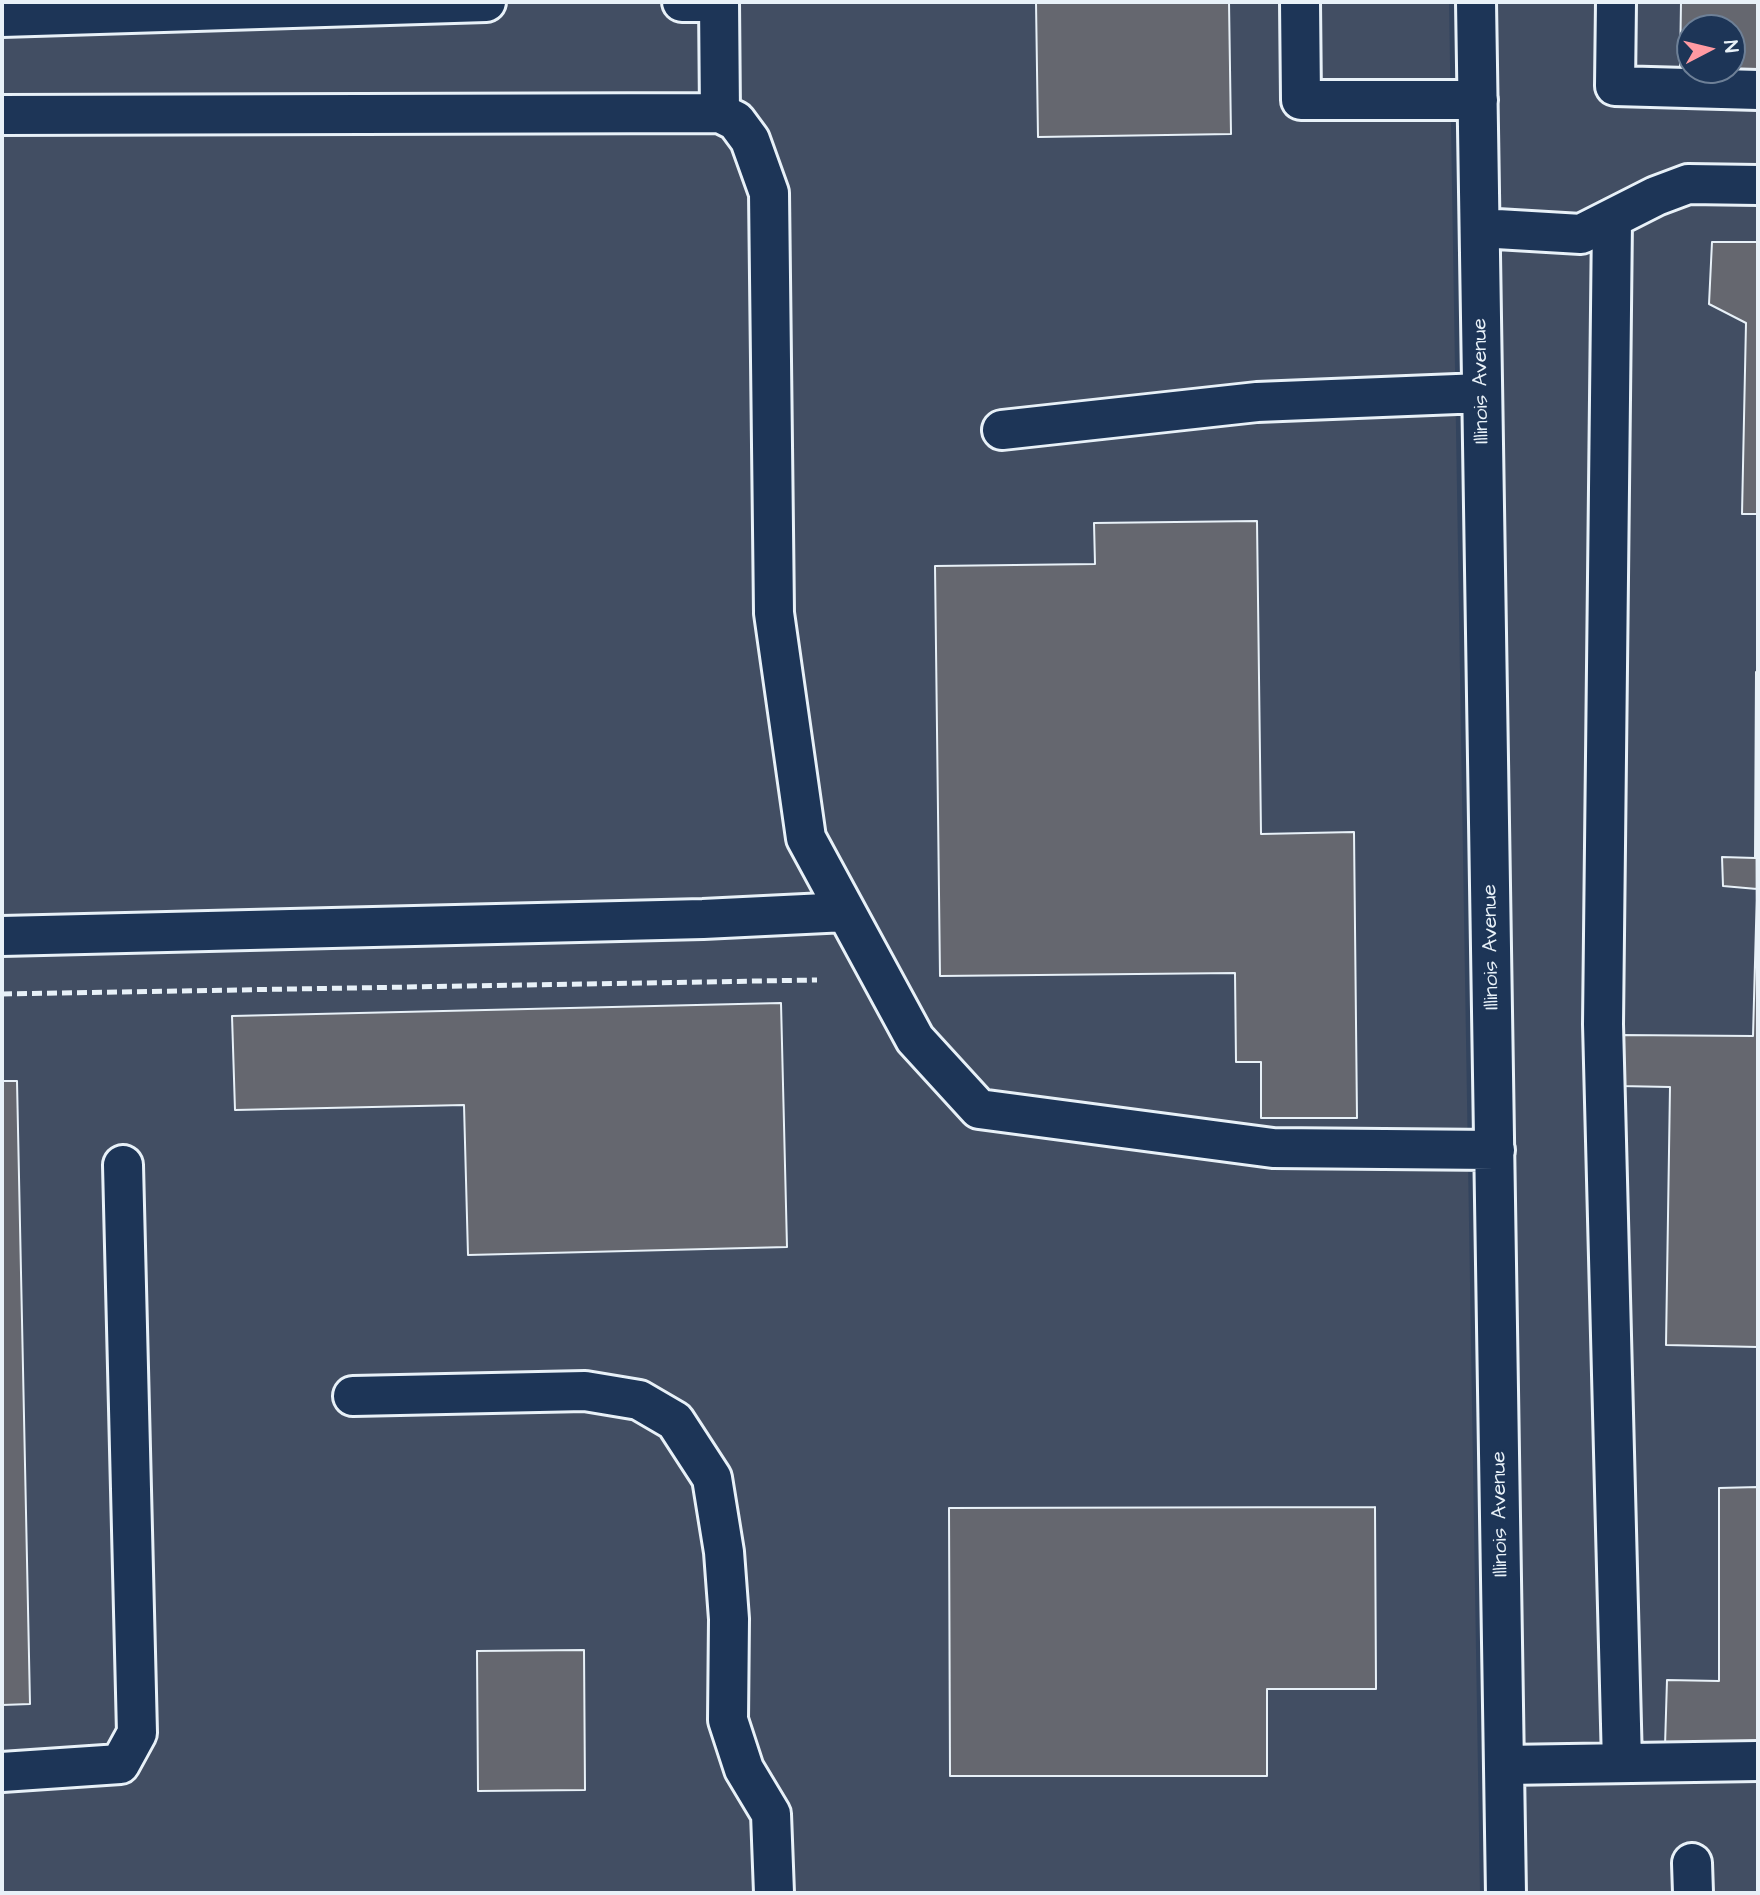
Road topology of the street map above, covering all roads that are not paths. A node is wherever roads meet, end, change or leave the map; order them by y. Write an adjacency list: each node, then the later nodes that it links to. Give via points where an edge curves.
1 (486, 2): 7 (street)
2 (682, 2): 3 (street)
3 (719, 2): 11 (street)
4 (1300, 2): 10 (street, via 1301,100)
5 (1476, 2): 10 (street, Illinois Avenue)
6 (1616, 2): 9 (street, via 1615,86)
7 (242, 6): 8 (street)
8 (2, 17)
9 (1758, 90)
10 (1478, 100): 15 (street, Illinois Avenue)
11 (720, 113): 12 (street); 18 (street, via 736,121 750,140 769,193 775,613 806,838)
12 (2, 115)
13 (1758, 185): 14 (street, via 1688,184)
14 (1612, 220): 15 (street, via 1581,234); 24 (street, via 1603,1024)
15 (1480, 228): 16 (street, Illinois Avenue)
16 (1482, 393): 17 (street, via 1257,402); 20 (street, Illinois Avenue)
17 (1002, 430)
18 (846, 912): 19 (street); 20 (street, via 915,1039 979,1109 1273,1149)
19 (2, 936)
20 (1495, 1150): 25 (street, Illinois Avenue)
21 (123, 1165): 26 (street, via 137,1733 120,1763)
22 (353, 1396): 27 (street, via 585,1391 639,1399 675,1421 712,1478 729,1619 728,1720 744,1769 771,1814)
23 (1758, 1761): 24 (street)
24 (1622, 1763): 25 (street)
25 (1505, 1765): 28 (street, Illinois Avenue)
26 (2, 1772)
27 (775, 1893)
28 (1506, 1893)

